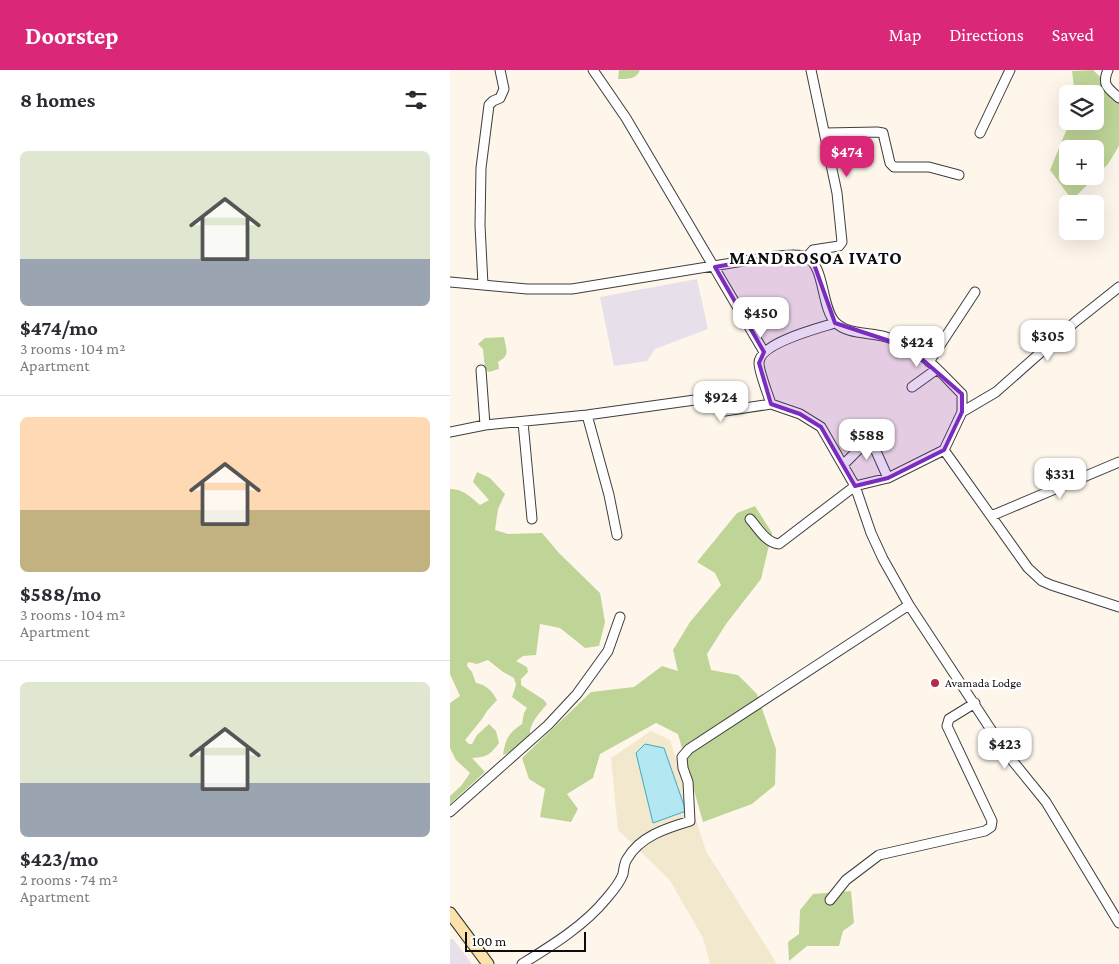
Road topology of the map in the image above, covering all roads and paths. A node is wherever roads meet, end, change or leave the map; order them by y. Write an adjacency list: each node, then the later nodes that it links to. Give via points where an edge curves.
1 (500, 70): 13 (street, via 504,88 500,98 489,106 481,168)
2 (593, 70): 11 (street, via 617,103)
3 (811, 70): 7 (street)
4 (1010, 70): 8 (street)
5 (1108, 70): 6 (street, via 1104,78 1107,87)
6 (1119, 98)
7 (825, 132): 9 (street, via 883,133 890,163 894,167 929,167); 10 (street, via 838,193 842,242 839,246 813,250)
8 (980, 133)
9 (958, 175)
10 (807, 257): 11 (street, via 775,256); 16 (street, via 814,264)
11 (715, 267): 13 (street, via 572,289); 17 (street)
12 (450, 282): 13 (street)
13 (483, 285)
14 (1119, 287): 23 (street, via 996,392)
15 (975, 292): 18 (street)
16 (835, 323): 17 (street, via 774,344); 18 (street, via 843,328 886,337)
17 (764, 352): 22 (street, via 759,363)
18 (929, 362): 19 (street)
19 (937, 369): 21 (street); 23 (street, via 962,394)
20 (481, 370): 26 (street)
21 (912, 386)
22 (771, 404): 24 (street, via 725,411 702,399); 30 (street, via 800,414 820,426)
23 (962, 412): 28 (street)
24 (587, 415): 25 (street); 36 (street)
25 (523, 422): 26 (street); 35 (street)
26 (485, 425): 27 (street)
27 (450, 432)
28 (944, 450): 31 (street); 33 (street)
29 (1119, 462): 33 (street)
30 (843, 465): 31 (street, via 862,446 870,444); 32 (street)
31 (888, 478): 32 (street)
32 (855, 486): 34 (street, via 779,544 767,539); 37 (street, via 871,533)
33 (991, 516): 38 (street, via 1042,582)
34 (750, 519)
35 (532, 520)
36 (617, 535)
37 (909, 605): 40 (street); 46 (street, via 690,749 682,757 688,782 690,820 649,836 636,847 606,900 584,921)
38 (1119, 606)
39 (620, 617): 41 (street, via 608,651 578,694)
40 (975, 702): 42 (street, via 949,719 947,726 992,821 991,827 879,855 846,880); 44 (street, via 1007,754 1046,802)
41 (450, 812)
42 (830, 900)
43 (450, 913): 45 (main road)
44 (1119, 923)
45 (488, 964)
46 (522, 964)

